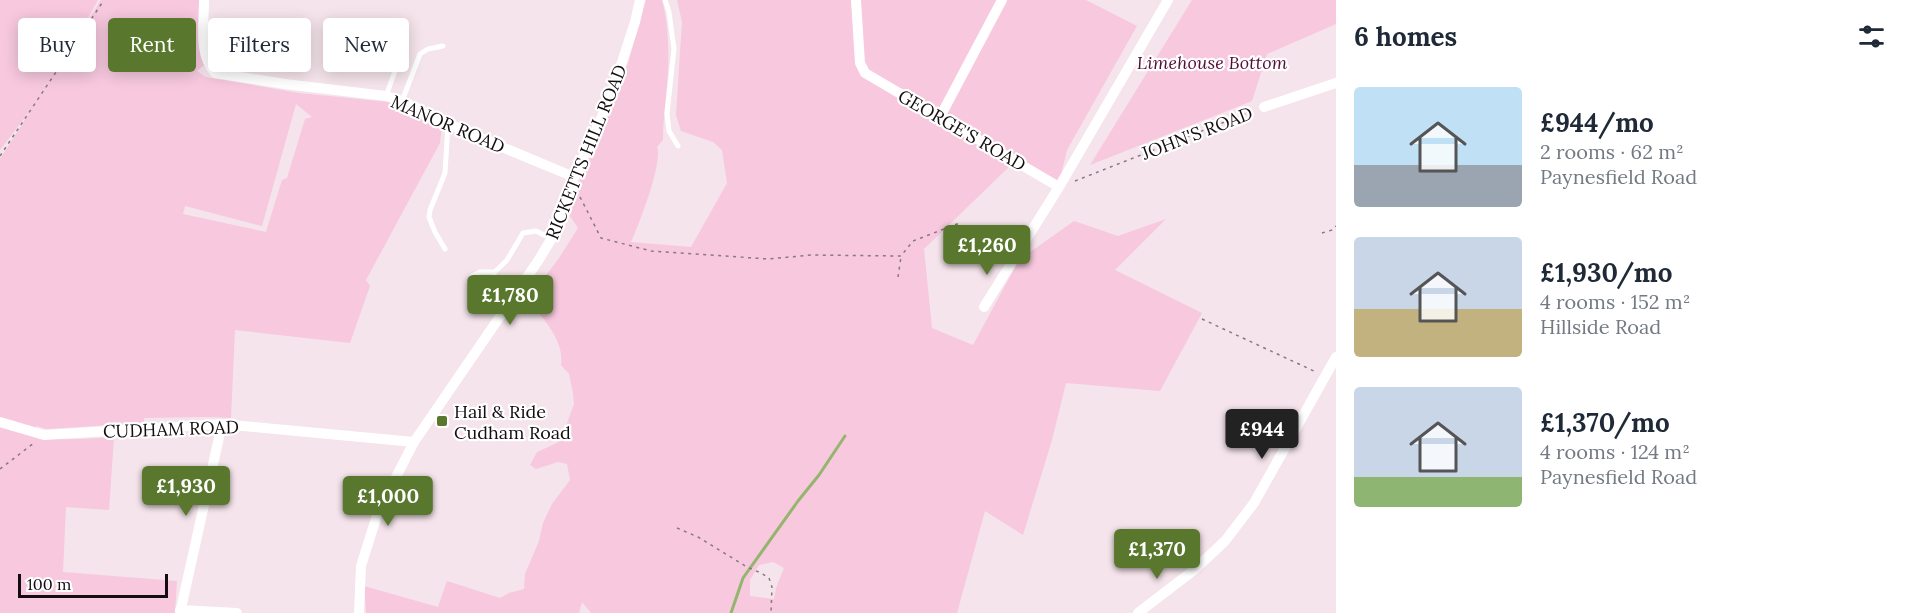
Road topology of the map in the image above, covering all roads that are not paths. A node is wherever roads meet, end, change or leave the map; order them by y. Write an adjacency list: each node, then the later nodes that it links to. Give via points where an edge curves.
1 (204, 0): 10 (street, MANOR ROAD, via 203,48 215,73)
2 (640, 0): 16 (street, RICKETTS HILL ROAD, via 610,99)
3 (665, 0): 15 (lane, via 674,49 669,131)
4 (856, 0): 13 (street, GEORGE'S ROAD, via 860,63 865,73)
5 (1002, 0): 13 (street)
6 (1168, 0): 17 (street)
7 (442, 46): 11 (lane, via 420,54)
8 (395, 72): 10 (lane)
9 (1336, 83): 12 (street, JOHN'S ROAD)
10 (386, 96): 11 (street, MANOR ROAD)
11 (402, 101): 14 (street, MANOR ROAD)
12 (1264, 107)
13 (940, 117): 17 (street, GEORGE'S ROAD)
14 (448, 122): 16 (street, MANOR ROAD); 19 (lane, via 445,173 429,217)
15 (678, 146)
16 (574, 177): 18 (street, RICKETTS HILL ROAD)
17 (1059, 187): 21 (street)
18 (552, 239): 20 (lane, via 536,231 523,233 507,260); 25 (street, RICKETTS HILL ROAD)
19 (445, 249)
20 (494, 272): 20 (lane, via 494,285 488,292 472,291 470,281 474,274)
21 (984, 308)
22 (1336, 357): 29 (street, via 1254,503 1225,541)
23 (0, 423): 24 (street, CUDHAM ROAD, via 44,435)
24 (222, 424): 25 (street, CUDHAM ROAD); 26 (street)
25 (414, 442): 28 (street, RICKETTS HILL ROAD, via 378,512 361,566)
26 (180, 612): 27 (street)
27 (237, 613)
28 (359, 613)
29 (1138, 613)

